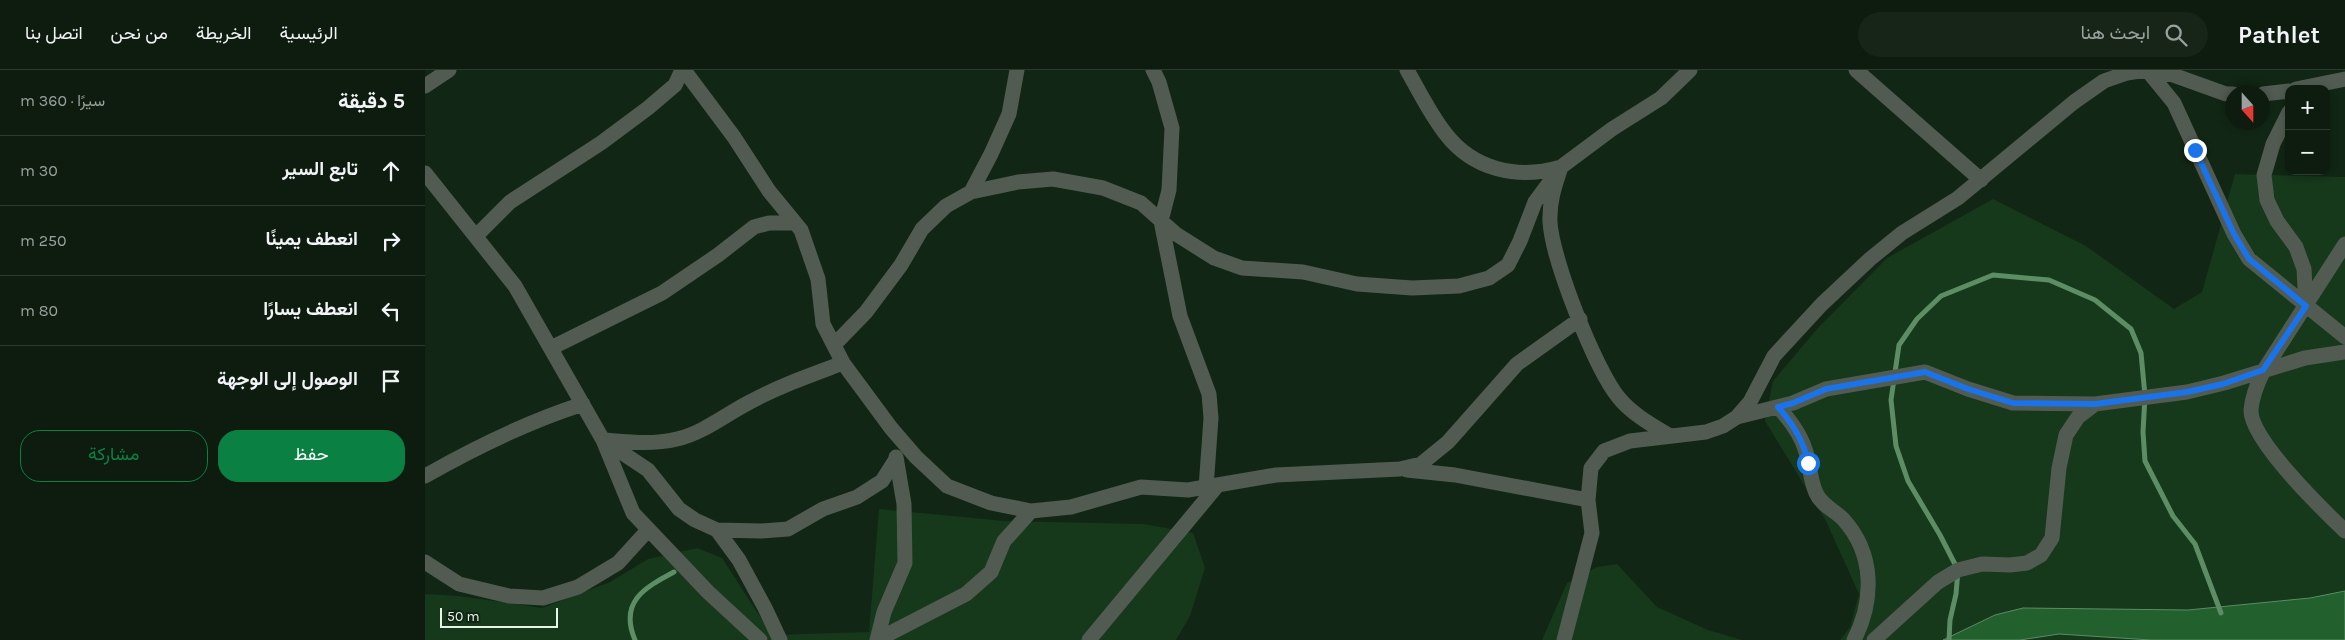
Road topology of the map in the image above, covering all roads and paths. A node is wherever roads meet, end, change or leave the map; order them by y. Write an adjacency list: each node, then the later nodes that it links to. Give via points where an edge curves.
1 (449, 70): 13 (street)
2 (683, 70): 23 (street); 24 (street, via 675,85 648,108 510,202)
3 (1017, 70): 21 (street, via 1009,114)
4 (1153, 70): 22 (street, via 1172,128 1169,190)
5 (1407, 70): 18 (street, via 1445,133 1472,159 1510,173 1544,172)
6 (1690, 70): 18 (street, via 1661,98)
7 (1857, 70): 20 (street)
8 (2147, 70): 15 (street, via 2173,75); 20 (street, via 2104,81); 26 (street, via 2174,104 2234,234 2249,259)
9 (2340, 70): 11 (street)
10 (2345, 79): 11 (street)
11 (2319, 83): 12 (street)
12 (2312, 85)
13 (425, 86)
14 (2285, 91): 16 (street)
15 (2225, 93)
16 (2270, 93)
17 (2285, 120): 26 (street, via 2273,144 2264,175 2267,200 2277,221 2296,247 2304,269)
18 (1561, 167): 22 (street, via 1535,202 1508,265 1489,278 1459,286 1412,288 1357,284 1303,272 1242,268 1214,258); 27 (street, via 1551,195 1550,222 1555,254)
19 (425, 173): 24 (street)
20 (1981, 180): 37 (street, via 1902,233 1822,304 1774,356 1750,402)
21 (971, 192): 22 (street, via 1018,182 1053,179 1103,188 1141,203); 29 (street, via 946,206 922,229 901,265 866,312)
22 (1161, 221): 44 (street, via 1179,316 1209,394)
23 (795, 223): 29 (street, via 801,230 818,279 823,324); 30 (street, via 769,223 754,227 662,293)
24 (476, 236): 30 (street, via 515,286)
25 (2345, 244): 26 (street)
26 (2306, 306): 28 (street); 33 (street)
27 (1580, 319): 39 (street, via 1605,376 1619,398 1644,421); 42 (street, via 1517,364 1449,442 1421,464)
28 (2345, 337)
29 (834, 345): 32 (street)
30 (551, 348): 34 (street)
31 (2345, 352): 33 (street, via 2305,358)
32 (843, 363): 38 (street); 40 (street, via 793,381 679,439 649,444)
33 (2263, 370): 35 (street, via 2187,392); 49 (street, via 2254,392 2251,412 2258,434 2323,511)
34 (583, 404): 40 (street); 43 (street, via 501,435)
35 (2095, 404): 36 (street, via 2013,403 1925,372 1826,389); 59 (street, via 2078,418 2066,435 2052,538 2041,555 2027,563 1982,564 1958,570 1938,582)
36 (1778, 407): 37 (street); 58 (street, via 1793,423 1806,451 1816,494 1843,519 1857,538 1867,564 1869,594 1863,622)
37 (1737, 417): 39 (street, via 1706,432)
38 (891, 428): 41 (street); 46 (street, via 947,486 991,503)
39 (1670, 436): 45 (street, via 1630,441 1604,451 1591,468)
40 (603, 440): 47 (street, via 633,513); 48 (street, via 648,470 679,509)
41 (896, 459): 48 (street, via 882,482 788,529 761,532); 55 (street, via 904,504 905,563 884,612)
42 (1400, 470): 44 (street, via 1276,475); 45 (street, via 1455,475)
43 (425, 476)
44 (1211, 487): 46 (street, via 1189,490 1141,487 1071,507); 56 (street)
45 (1588, 500): 57 (street, via 1592,533)
46 (1031, 511): 55 (street, via 1004,541 991,572 966,594)
47 (648, 530): 50 (street); 53 (street)
48 (717, 530): 54 (street, via 739,560)
49 (2345, 531)
50 (628, 552): 51 (street, via 618,563 578,586 543,598 509,596 459,584); 52 (street)
51 (425, 562)
52 (623, 574)
53 (759, 640)
54 (780, 640)
55 (877, 640)
56 (1089, 640)
57 (1564, 640)
58 (1854, 640)
59 (1874, 640)

